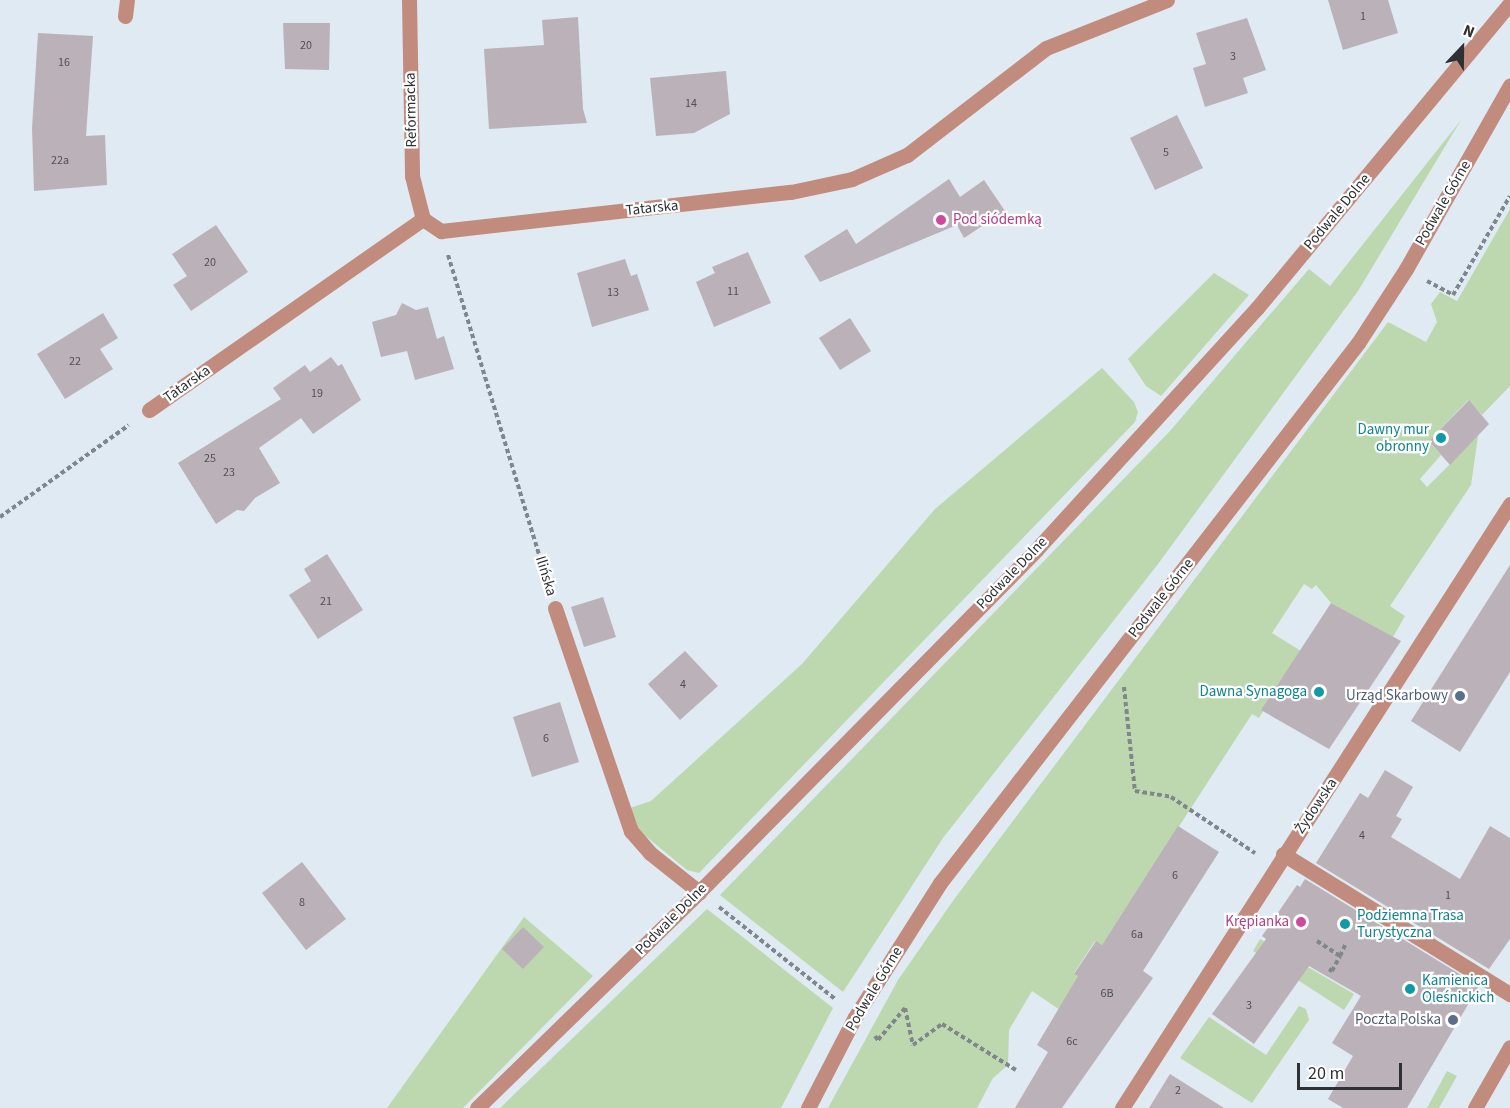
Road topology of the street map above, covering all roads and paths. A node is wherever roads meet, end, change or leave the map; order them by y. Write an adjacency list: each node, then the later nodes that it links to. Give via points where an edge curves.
1 (127, 0): 5 (street)
2 (409, 0): 8 (street, Reformacka, via 412,176)
3 (1167, 0): 9 (street, Tatarska, via 1046,48 908,155 852,179 791,192)
4 (1510, 3): 17 (street, Podwale Dolne, via 1257,308 1036,550)
5 (125, 16)
6 (1510, 85): 10 (street, Podwale Górne)
7 (1510, 196): 10 (path, via 1453,295)
8 (423, 219): 9 (street); 11 (street, Tatarska)
9 (441, 231): 14 (path, Ilińska)
10 (1406, 269): 28 (street, Podwale Górne, via 1358,343 940,883 855,1017)
11 (148, 410): 13 (path)
12 (1510, 504): 16 (street, Żydowska)
13 (0, 517)
14 (555, 608): 17 (street, Ilińska, via 631,831 650,853)
15 (1124, 685): 16 (path, via 1135,791 1171,797)
16 (1279, 860): 22 (street); 29 (street, Żydowska)
17 (699, 892): 23 (path); 27 (street, Podwale Dolne)
18 (1317, 941): 20 (path)
19 (1346, 942): 20 (path)
20 (1340, 956): 21 (path, via 1332,971)
21 (1329, 969)
22 (1510, 994)
23 (840, 1003)
24 (868, 1029): 26 (path, via 878,1040 904,1008 913,1045 942,1024)
25 (1510, 1047): 30 (street)
26 (1016, 1070)
27 (477, 1108)
28 (808, 1108)
29 (1122, 1108)
30 (1475, 1108)

